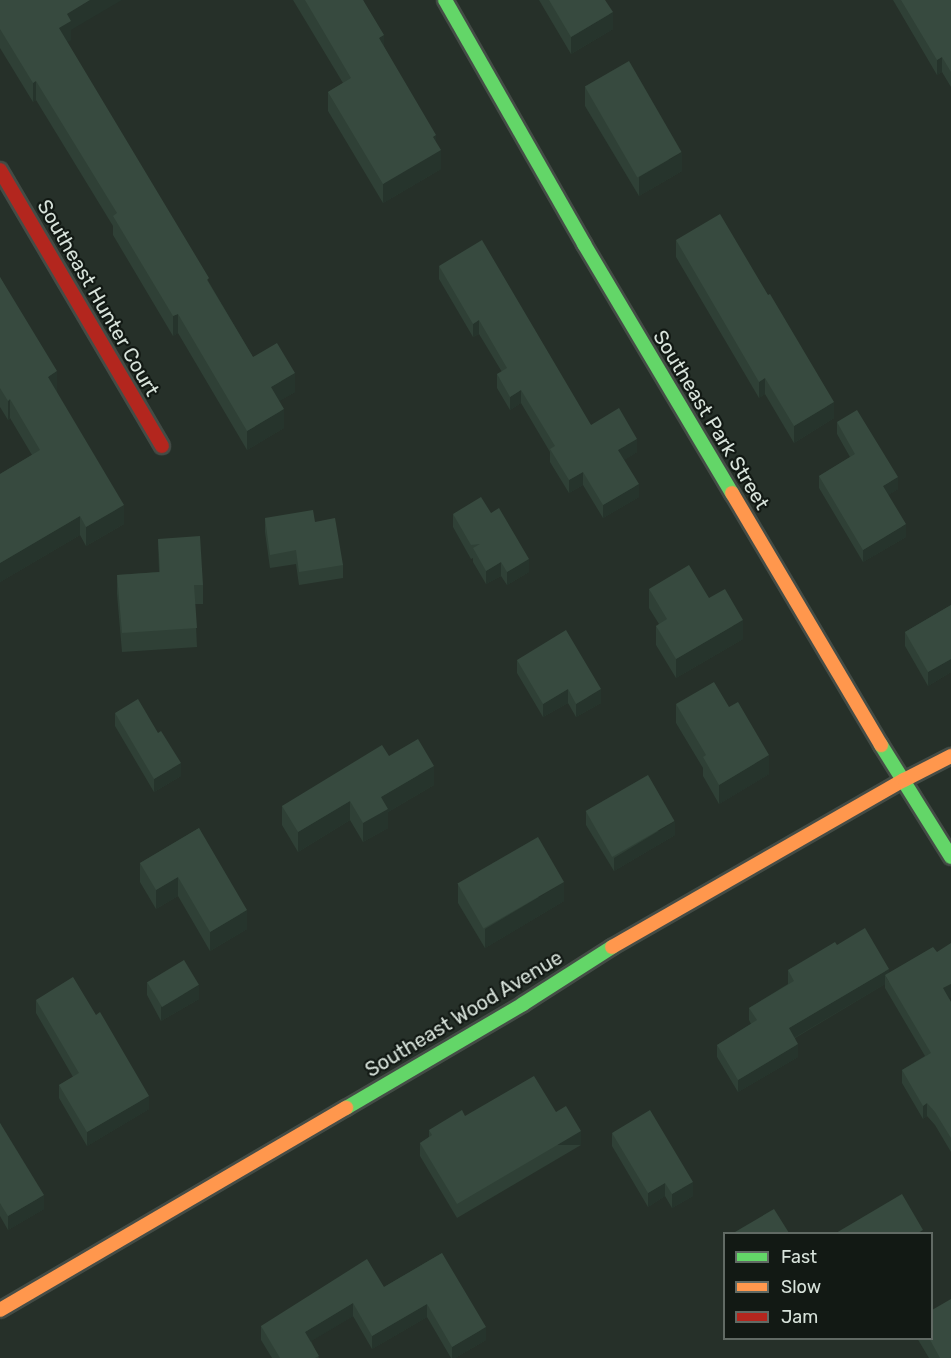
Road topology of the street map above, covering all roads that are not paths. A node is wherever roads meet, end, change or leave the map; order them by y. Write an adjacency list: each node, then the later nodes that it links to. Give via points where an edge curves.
1 (445, 0): 5 (street, Southeast Park Street, via 584,244)
2 (0, 170): 3 (street, Southeast Hunter Court)
3 (162, 446)
4 (951, 756): 5 (street, Southeast Wood Avenue)
5 (903, 780): 6 (street, Southeast Park Street); 7 (street, Southeast Wood Avenue, via 629,936 523,1004)
6 (951, 857)
7 (0, 1310)

